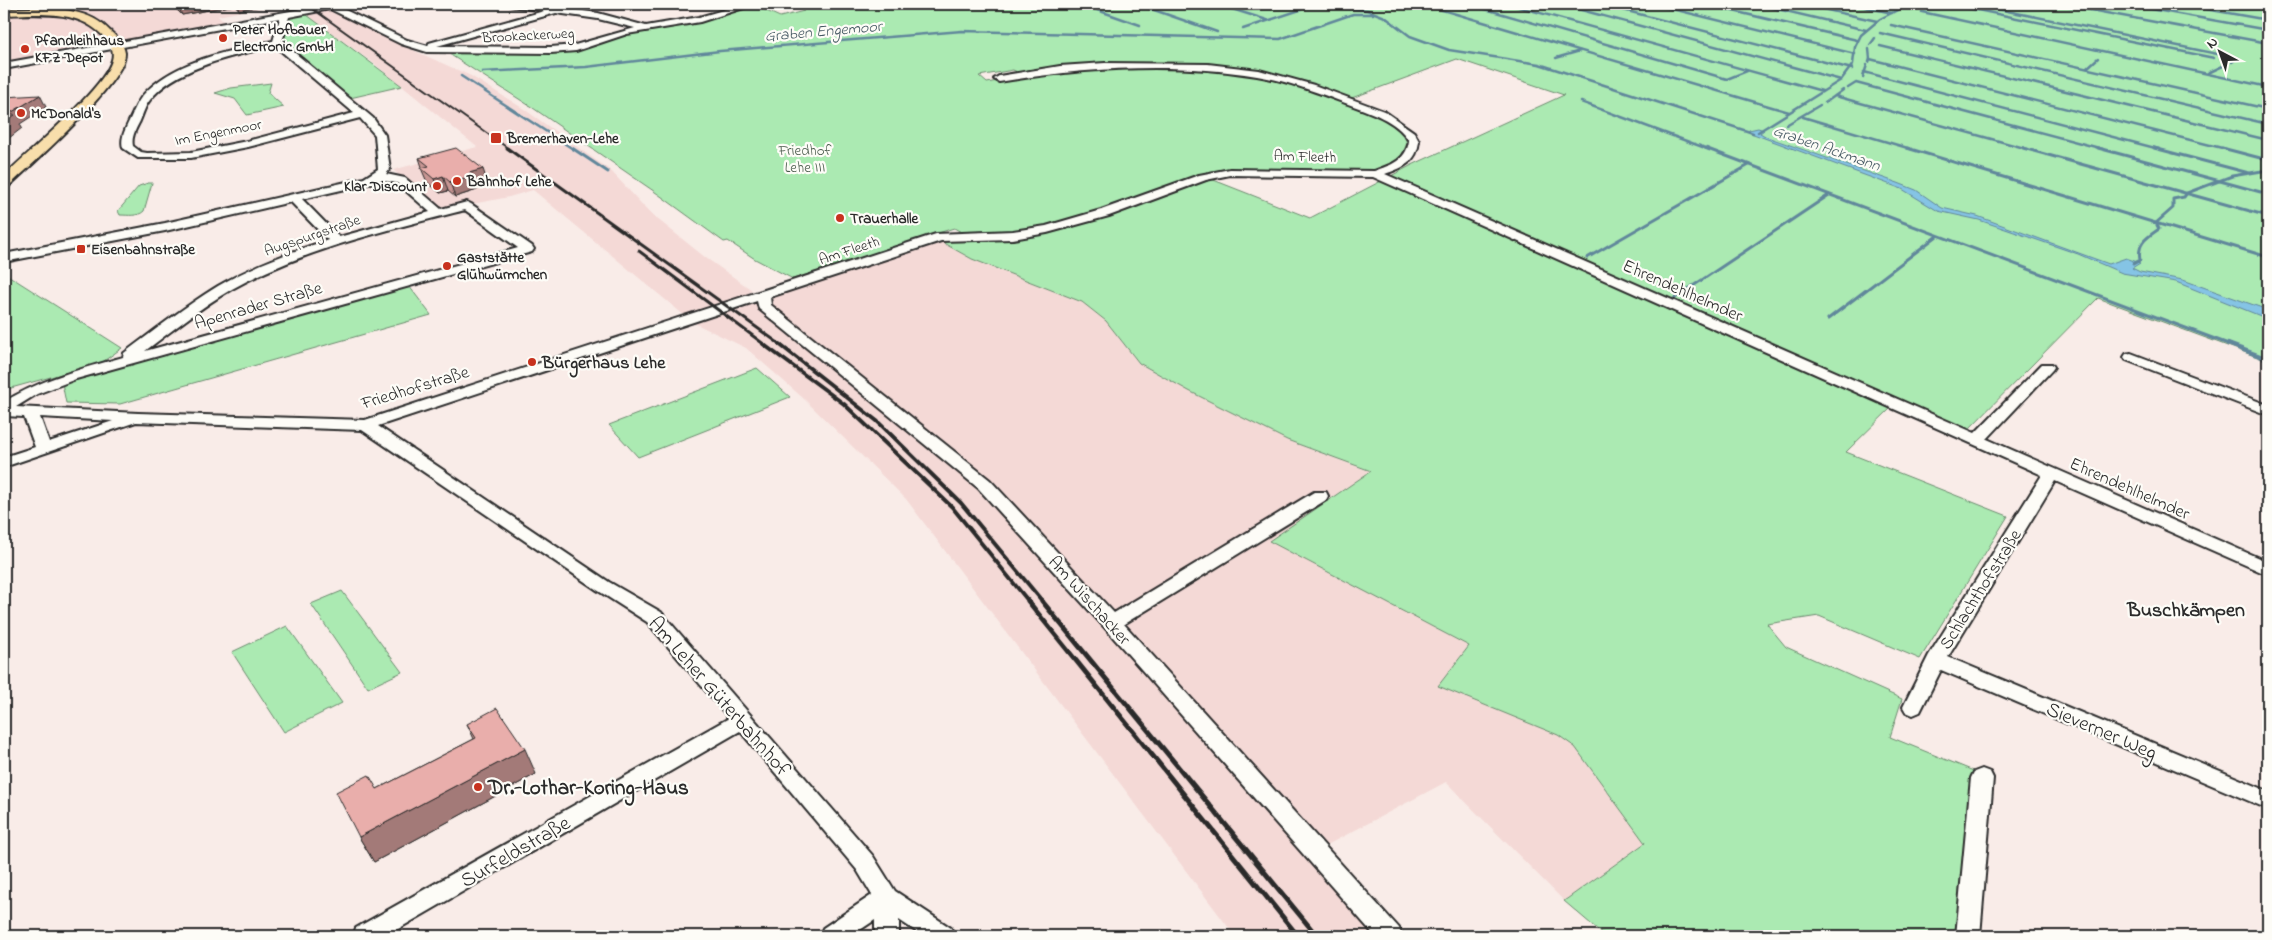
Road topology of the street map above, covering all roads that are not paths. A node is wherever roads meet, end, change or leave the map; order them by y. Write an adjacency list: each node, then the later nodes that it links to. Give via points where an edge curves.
1 (512, 4): 5 (street)
2 (578, 4): 5 (street)
3 (752, 4): 8 (street, Brookackerweg, via 700,19)
4 (338, 5): 7 (street); 12 (street)
5 (558, 10): 8 (street); 12 (street)
6 (4, 14): 10 (main road, via 50,12 88,20 109,34); 11 (main road, via 78,23 91,32)
7 (285, 15): 9 (street); 10 (street)
8 (644, 28): 12 (street, Brookackerweg, via 563,50)
9 (277, 42): 15 (street); 15 (street, Im Engenmoor, via 214,60 164,82 142,104 126,140 128,148 138,155 158,158 207,153)
10 (116, 46): 11 (street); 19 (main road, via 119,57 107,81)
11 (103, 48): 13 (street); 16 (main road, via 105,64 87,93)
12 (420, 48)
13 (4, 66)
14 (999, 79): 17 (street, Am Fleeth, via 1060,69 1114,66 1208,67 1283,79 1380,113 1410,134 1414,141 1410,156 1400,165)
15 (362, 114): 18 (street, via 380,135 384,169)
16 (4, 172)
17 (1375, 174): 25 (street, Am Fleeth, via 1230,172 1203,177 1105,213 1047,229 1013,235 940,237); 34 (street, Ehrendehlhelmder)
18 (378, 176): 20 (street); 21 (street, via 401,180)
19 (4, 183)
20 (294, 198): 22 (street); 24 (street)
21 (438, 213): 22 (street, Augspurgstraße); 23 (street, Augspurgstraße, via 467,206)
22 (337, 242): 27 (street, Augspurgstraße, via 238,280)
23 (528, 249): 27 (street, Apenrader Straße)
24 (4, 258)
25 (763, 296): 33 (street, Friedhofstraße); 40 (street, Am Wischacker, via 764,306 984,484)
26 (2131, 357): 30 (street)
27 (118, 363): 29 (street, Apenrader Straße, via 32,391)
28 (2047, 367): 34 (street)
29 (4, 409): 31 (street, Friedhofstraße)
30 (2268, 410)
31 (30, 412): 32 (street, Friedhofstraße); 35 (street)
32 (138, 418): 33 (street, Friedhofstraße); 35 (street)
33 (366, 425): 43 (street, Am Leher Güterbahnhof, via 654,617)
34 (1977, 440): 37 (street, Ehrendehlhelmder)
35 (44, 449): 36 (street)
36 (4, 462)
37 (2051, 474): 39 (street, Ehrendehlhelmder); 41 (street, Schlachthofstraße)
38 (1320, 496): 40 (street)
39 (2268, 569)
40 (1112, 623): 51 (street, Am Wischacker)
41 (1936, 660): 42 (street, Schlachthofstraße); 45 (street, Sieverner Weg)
42 (1913, 707)
43 (743, 720): 46 (street, Am Leher Güterbahnhof, via 865,863); 47 (street, Surfeldstraße)
44 (1982, 778): 52 (street)
45 (2268, 800)
46 (887, 898): 48 (street); 49 (street); 50 (street, Am Leher Güterbahnhof)
47 (366, 936)
48 (832, 936)
49 (887, 936)
50 (942, 936)
51 (1390, 936)
52 (1968, 936)

